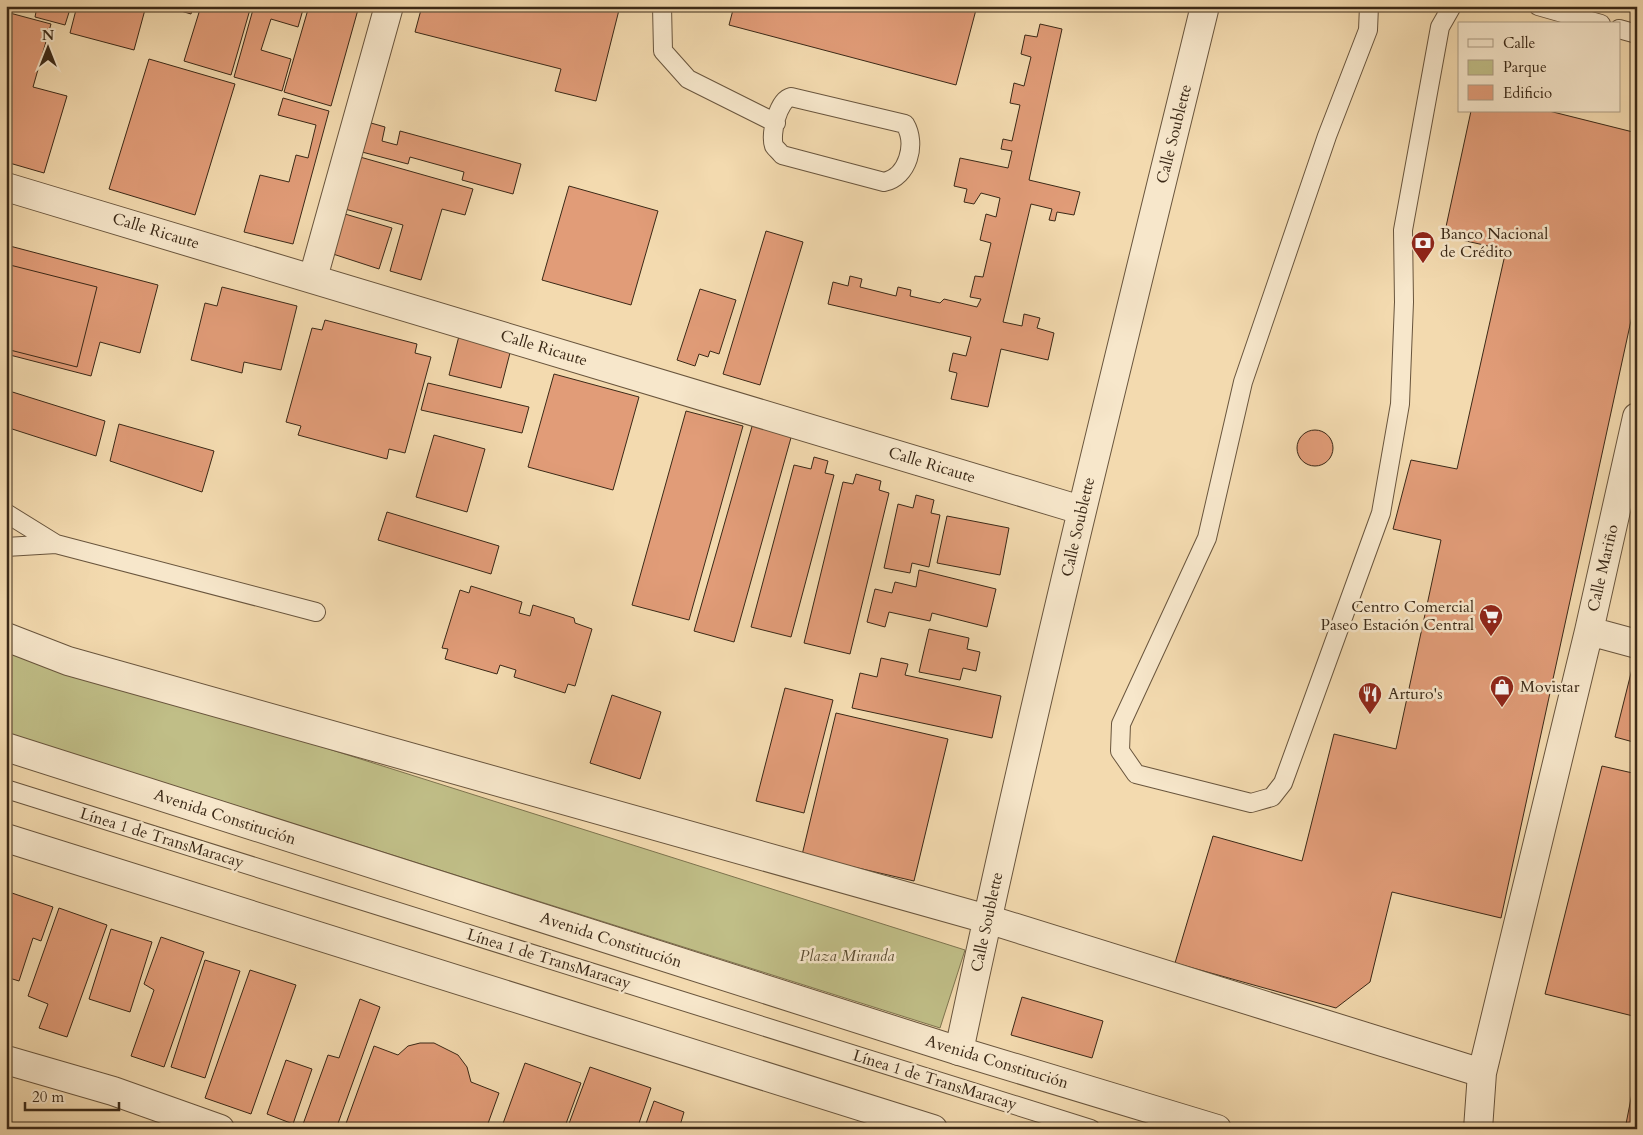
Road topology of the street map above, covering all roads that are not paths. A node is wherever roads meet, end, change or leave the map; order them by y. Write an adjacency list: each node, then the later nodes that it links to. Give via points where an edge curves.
1 (389, 6): 12 (street)
2 (662, 6): 10 (lane, via 664,51 688,79)
3 (1205, 6): 14 (street, Calle Soublette)
4 (1369, 6): 5 (lane, via 1368,30 1327,136 1243,382 1206,538 1121,724 1120,751 1136,774 1251,803 1272,798 1283,783 1381,513 1400,404 1404,230 1440,27)
5 (1452, 6)
6 (1538, 6): 7 (lane)
7 (1593, 22)
8 (1620, 29): 9 (lane)
9 (1637, 34)
10 (776, 123): 10 (lane, via 773,138 782,155 884,182 893,180 902,171 912,144 906,124 791,98 786,98 781,104)
11 (6, 187): 12 (street, Calle Ricaute)
12 (313, 278): 14 (street, Calle Ricaute)
13 (1637, 417): 19 (street, Calle Mariño)
14 (1081, 510): 25 (street, Calle Soublette)
15 (6, 513): 16 (lane)
16 (56, 544): 17 (lane); 18 (lane)
17 (6, 547)
18 (316, 612)
19 (1589, 631): 21 (street); 28 (street, Calle Mariño)
20 (6, 637): 25 (street, via 68,661)
21 (1637, 644)
22 (6, 747): 26 (street, Avenida Constitución)
23 (6, 789): 31 (lane, Línea 1 de TransMaracay)
24 (6, 838): 30 (street)
25 (987, 919): 26 (street, Calle Soublette); 28 (street)
26 (959, 1051): 32 (street, Avenida Constitución)
27 (6, 1060): 29 (street, via 113,1090)
28 (1482, 1073): 33 (street, Calle Mariño)
29 (220, 1129)
30 (932, 1129)
31 (1091, 1129)
32 (1218, 1129)
33 (1478, 1129)

